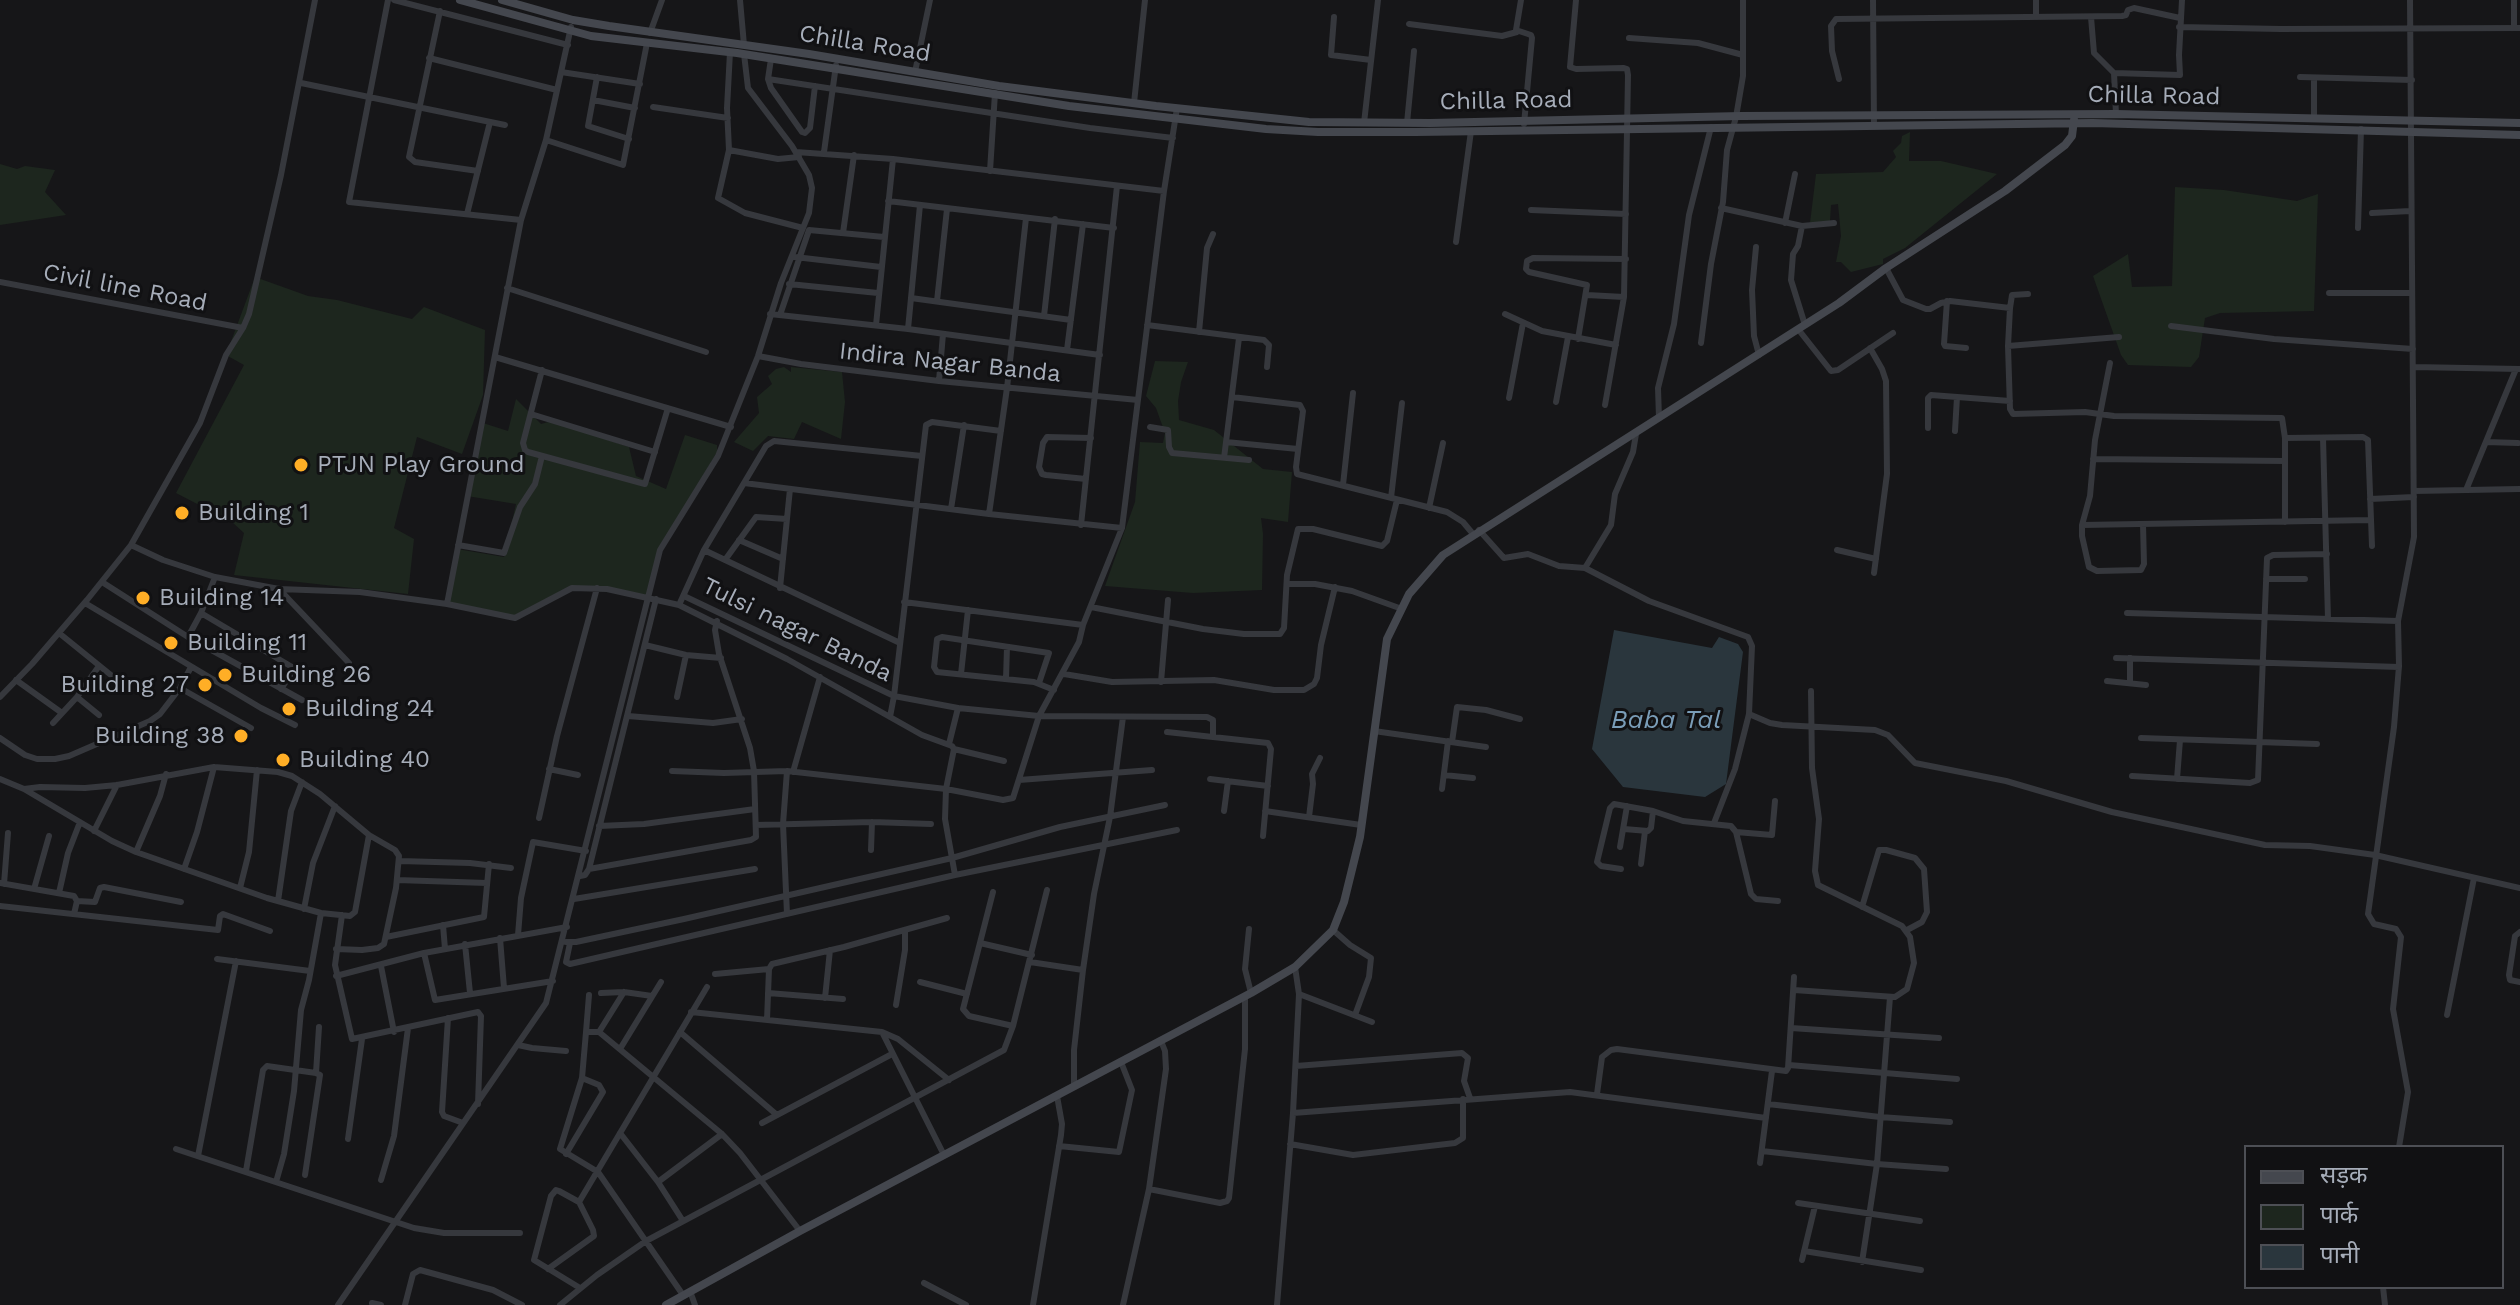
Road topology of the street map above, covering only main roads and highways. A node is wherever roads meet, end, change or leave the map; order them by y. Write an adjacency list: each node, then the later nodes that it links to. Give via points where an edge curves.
1 (460, 0): 3 (main road, via 570,32)
2 (501, 0): 3 (main road, Chilla Road, via 573,20)
3 (744, 50): 4 (main road, via 771,59); 4 (main road, Chilla Road, via 837,58)
4 (938, 81): 5 (main road, Chilla Road)
5 (995, 90): 11 (main road, Chilla Road); 11 (main road, via 1266,129)
6 (2074, 119): 7 (main road, Chilla Road); 8 (main road); 8 (main road, Chilla Road, via 2116,114); 13 (main road, via 2072,136 2045,162 1802,327 1443,555 1409,594 1387,639 1354,867 1333,930 1295,967)
7 (1874, 121): 11 (main road, via 1523,131); 11 (main road, Chilla Road, via 1627,118)
8 (2179, 121): 10 (main road, via 2361,129); 10 (main road, Chilla Road, via 2314,119)
9 (2520, 123): 10 (main road, Chilla Road)
10 (2412, 126): 12 (main road, Chilla Road)
11 (1379, 128)
12 (2520, 135)
13 (666, 1305)

